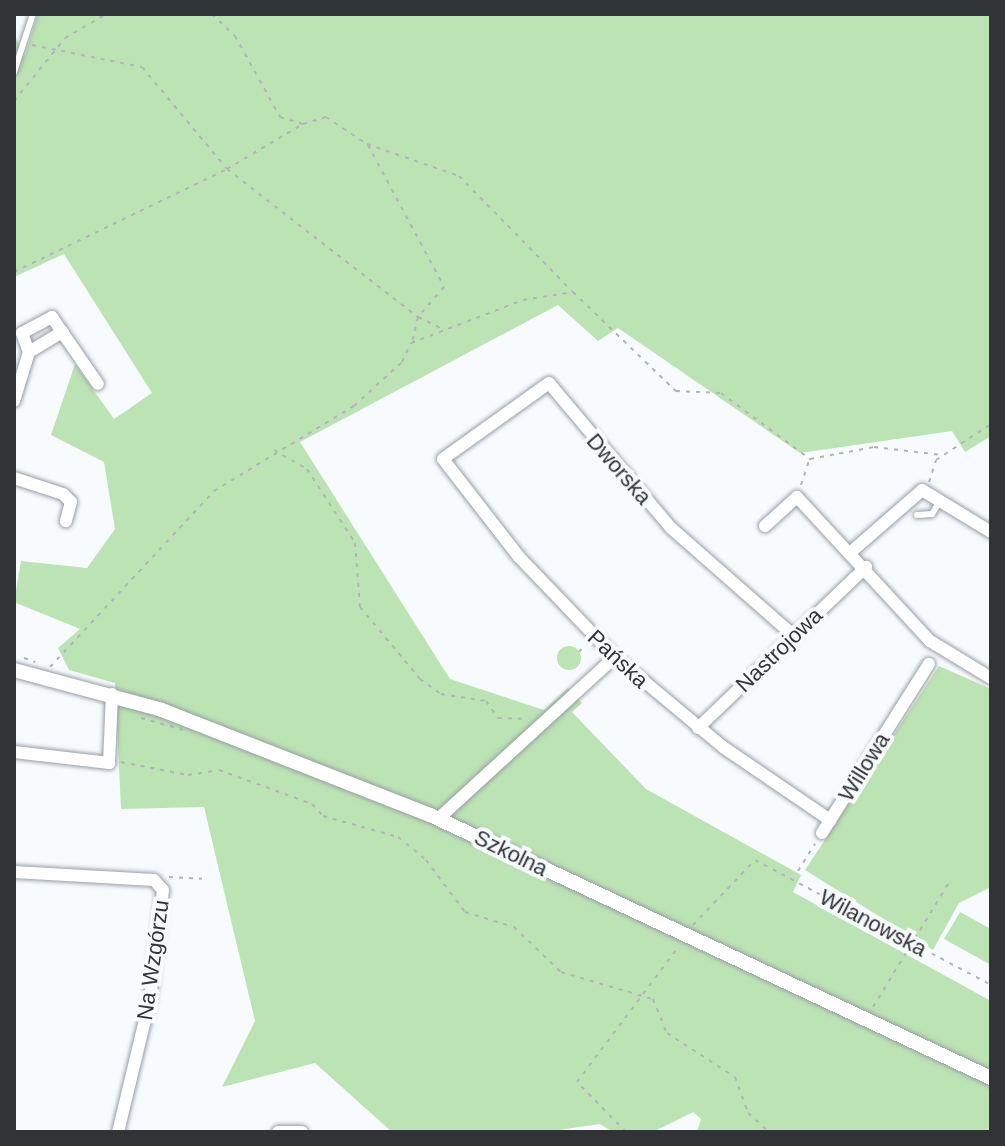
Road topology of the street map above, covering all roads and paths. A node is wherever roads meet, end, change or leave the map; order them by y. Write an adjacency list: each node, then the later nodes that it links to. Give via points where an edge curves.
1 (33, 14): 4 (lane)
2 (106, 14): 5 (path)
3 (212, 14): 8 (path, via 235,36 280,117)
4 (23, 44): 5 (path); 6 (lane)
5 (55, 48): 7 (path); 10 (path, via 142,67)
6 (14, 72)
7 (14, 101)
8 (303, 124): 9 (path, via 326,117); 10 (path)
9 (367, 144): 12 (path, via 459,176); 13 (path, via 444,287)
10 (227, 169): 11 (path); 13 (path)
11 (14, 272)
12 (573, 292)
13 (418, 317): 14 (path); 17 (path)
14 (442, 328)
15 (62, 332): 16 (street, via 46,317); 18 (street); 19 (street)
16 (17, 340): 18 (street)
17 (411, 343)
18 (29, 352): 20 (street)
19 (98, 384)
20 (14, 401)
21 (991, 424): 26 (path, via 942,455)
22 (273, 449): 44 (path, via 307,469 355,543 360,607 420,679 441,694 486,701 498,718 520,714)
23 (443, 459): 35 (street, Dworska, via 549,383 671,528); 37 (street, Pańska, via 519,557)
24 (810, 459): 27 (path)
25 (14, 478): 30 (street, via 63,494 71,502)
26 (922, 490): 28 (street); 33 (street)
27 (797, 497): 31 (street); 33 (street)
28 (940, 501): 29 (lane, via 932,516); 32 (street)
29 (917, 515)
30 (66, 521)
31 (765, 526)
32 (991, 532)
33 (851, 552): 34 (street)
34 (863, 570): 35 (street, Nastrojowa); 41 (street, via 930,641)
35 (794, 636): 45 (street, Nastrojowa)
36 (84, 637): 40 (path)
37 (615, 657): 44 (street); 45 (street, Pańska)
38 (929, 664): 50 (street, Willowa)
39 (14, 670): 40 (street, Szkolna)
40 (48, 677): 42 (street, Szkolna)
41 (991, 678)
42 (112, 694): 48 (street); 49 (street, Szkolna)
43 (129, 714): 46 (path)
44 (537, 727): 49 (street)
45 (698, 728): 50 (street, Pańska)
46 (189, 730)
47 (14, 752): 48 (street, via 109,763)
48 (113, 752): 60 (path, via 124,766 141,771 158,764 188,775 204,769 234,775 312,804 323,816 398,837 426,860 465,912 514,927 561,972 609,992)
49 (438, 819): 57 (street, Szkolna)
50 (830, 820): 51 (street, Willowa)
51 (822, 833): 52 (path)
52 (798, 871)
53 (14, 872): 56 (street, Na Wzgórzu)
54 (202, 879): 56 (path, via 171,877)
55 (951, 879): 58 (path)
56 (158, 884): 63 (street, Na Wzgórzu, via 150,999)
57 (684, 939): 58 (path, Wilanowska, via 755,860); 60 (path); 61 (street, Szkolna)
58 (911, 944): 59 (path, Wilanowska); 61 (path)
59 (991, 985)
60 (644, 993): 66 (path, via 577,1082); 67 (path, via 656,1002 667,1033 735,1077 748,1113)
61 (866, 1019): 62 (street, Szkolna)
62 (991, 1078)
63 (118, 1132)
64 (278, 1132): 65 (street)
65 (302, 1132)
66 (626, 1132)
67 (769, 1132)

